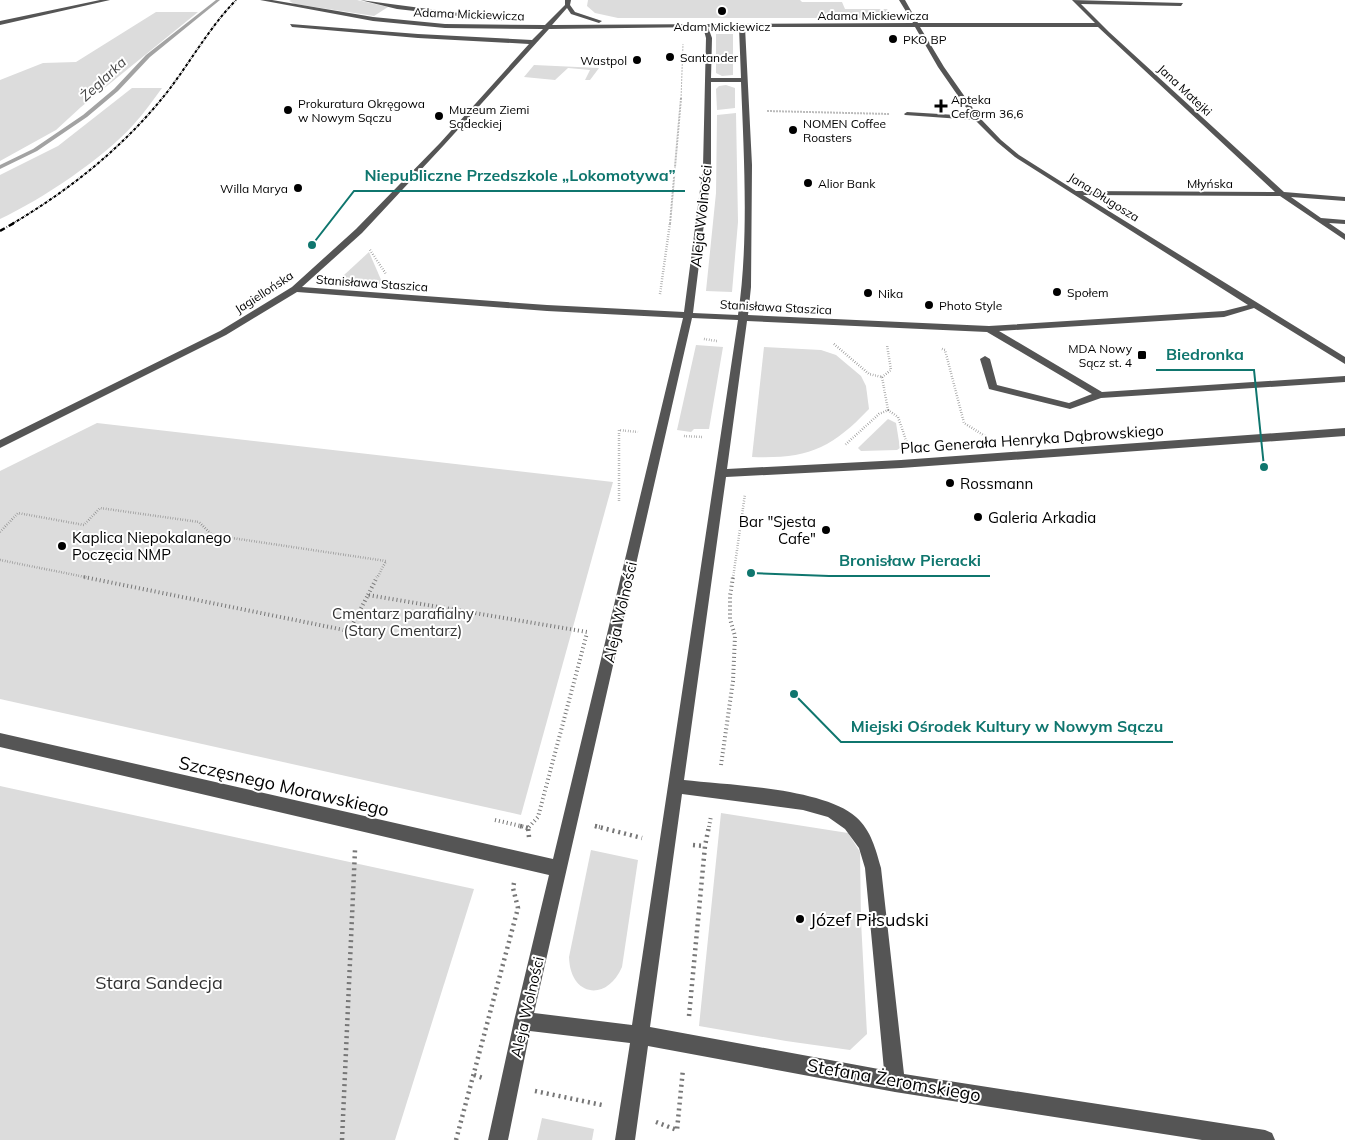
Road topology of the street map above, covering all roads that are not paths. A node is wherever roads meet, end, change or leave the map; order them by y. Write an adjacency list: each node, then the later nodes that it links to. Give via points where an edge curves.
1 (107, 0): 8 (street)
2 (263, 0): 10 (street, Adama Mickiewicza, via 373,19 445,26)
3 (363, 0): 10 (street)
4 (902, 0): 14 (street, Jana Długosza)
5 (1076, 1): 7 (street); 15 (street, Jana Matejki)
6 (567, 3): 10 (street, Jagiellońska); 11 (street, Adama Mickiewicza, via 573,13 593,20)
7 (1181, 4)
8 (0, 24)
9 (292, 25): 16 (street)
10 (547, 25): 11 (street, Adama Mickiewicza); 16 (street, Jagiellońska)
11 (646, 25): 12 (street, Adama Mickiewicza)
12 (705, 25): 13 (street, Adama Mickiewicza); 17 (street, Aleja Wolności, via 710,38)
13 (742, 25): 14 (street, Adama Mickiewicza); 18 (street)
14 (916, 25): 15 (street, Adama Mickiewicza); 20 (street, Jana Długosza)
15 (1099, 25): 22 (street, Jana Matejki)
16 (532, 42): 27 (street, Jagiellońska, via 359,231)
17 (708, 80): 18 (street); 29 (street, Aleja Wolności, via 704,195)
18 (744, 80): 30 (street, via 748,165 747,287)
19 (907, 114): 20 (street)
20 (977, 118): 21 (street, Jana Długosza, via 1018,156)
21 (1074, 193): 22 (street, Młyńska); 28 (street, Jana Długosza)
22 (1282, 194): 23 (street, Młyńska); 24 (street, Jana Matejki)
23 (1345, 199)
24 (1319, 220): 25 (street); 26 (street, Jana Matejki)
25 (1345, 222)
26 (1345, 238)
27 (295, 289): 29 (street, Stanisława Staszica, via 527,307); 37 (street, Jagiellońska, via 223,333)
28 (1256, 305): 31 (street, Stanisława Staszica, via 1224,314); 33 (street, Jana Długosza)
29 (688, 315): 30 (street, Stanisława Staszica); 41 (street, Aleja Wolności)
30 (743, 319): 31 (street, Stanisława Staszica); 38 (street)
31 (988, 328): 35 (street)
32 (985, 359): 35 (street, via 993,387 1070,406)
33 (1345, 362)
34 (1345, 379): 35 (street)
35 (1100, 395)
36 (1345, 432): 38 (street, Plac Generała Henryka Dąbrowskiego, via 901,464)
37 (0, 444)
38 (720, 473): 40 (street)
39 (0, 740): 41 (street, Szczęsnego Morawskiego)
40 (676, 786): 43 (street); 44 (street, via 803,802 832,810 851,823 866,844 873,868)
41 (559, 869): 42 (street, Aleja Wolności)
42 (523, 1021): 43 (street, Stefana Żeromskiego); 45 (street, Aleja Wolności)
43 (641, 1035): 44 (street, Stefana Żeromskiego); 46 (street)
44 (895, 1082): 47 (street, Stefana Żeromskiego)
45 (498, 1140)
46 (625, 1140)
47 (1264, 1140)

